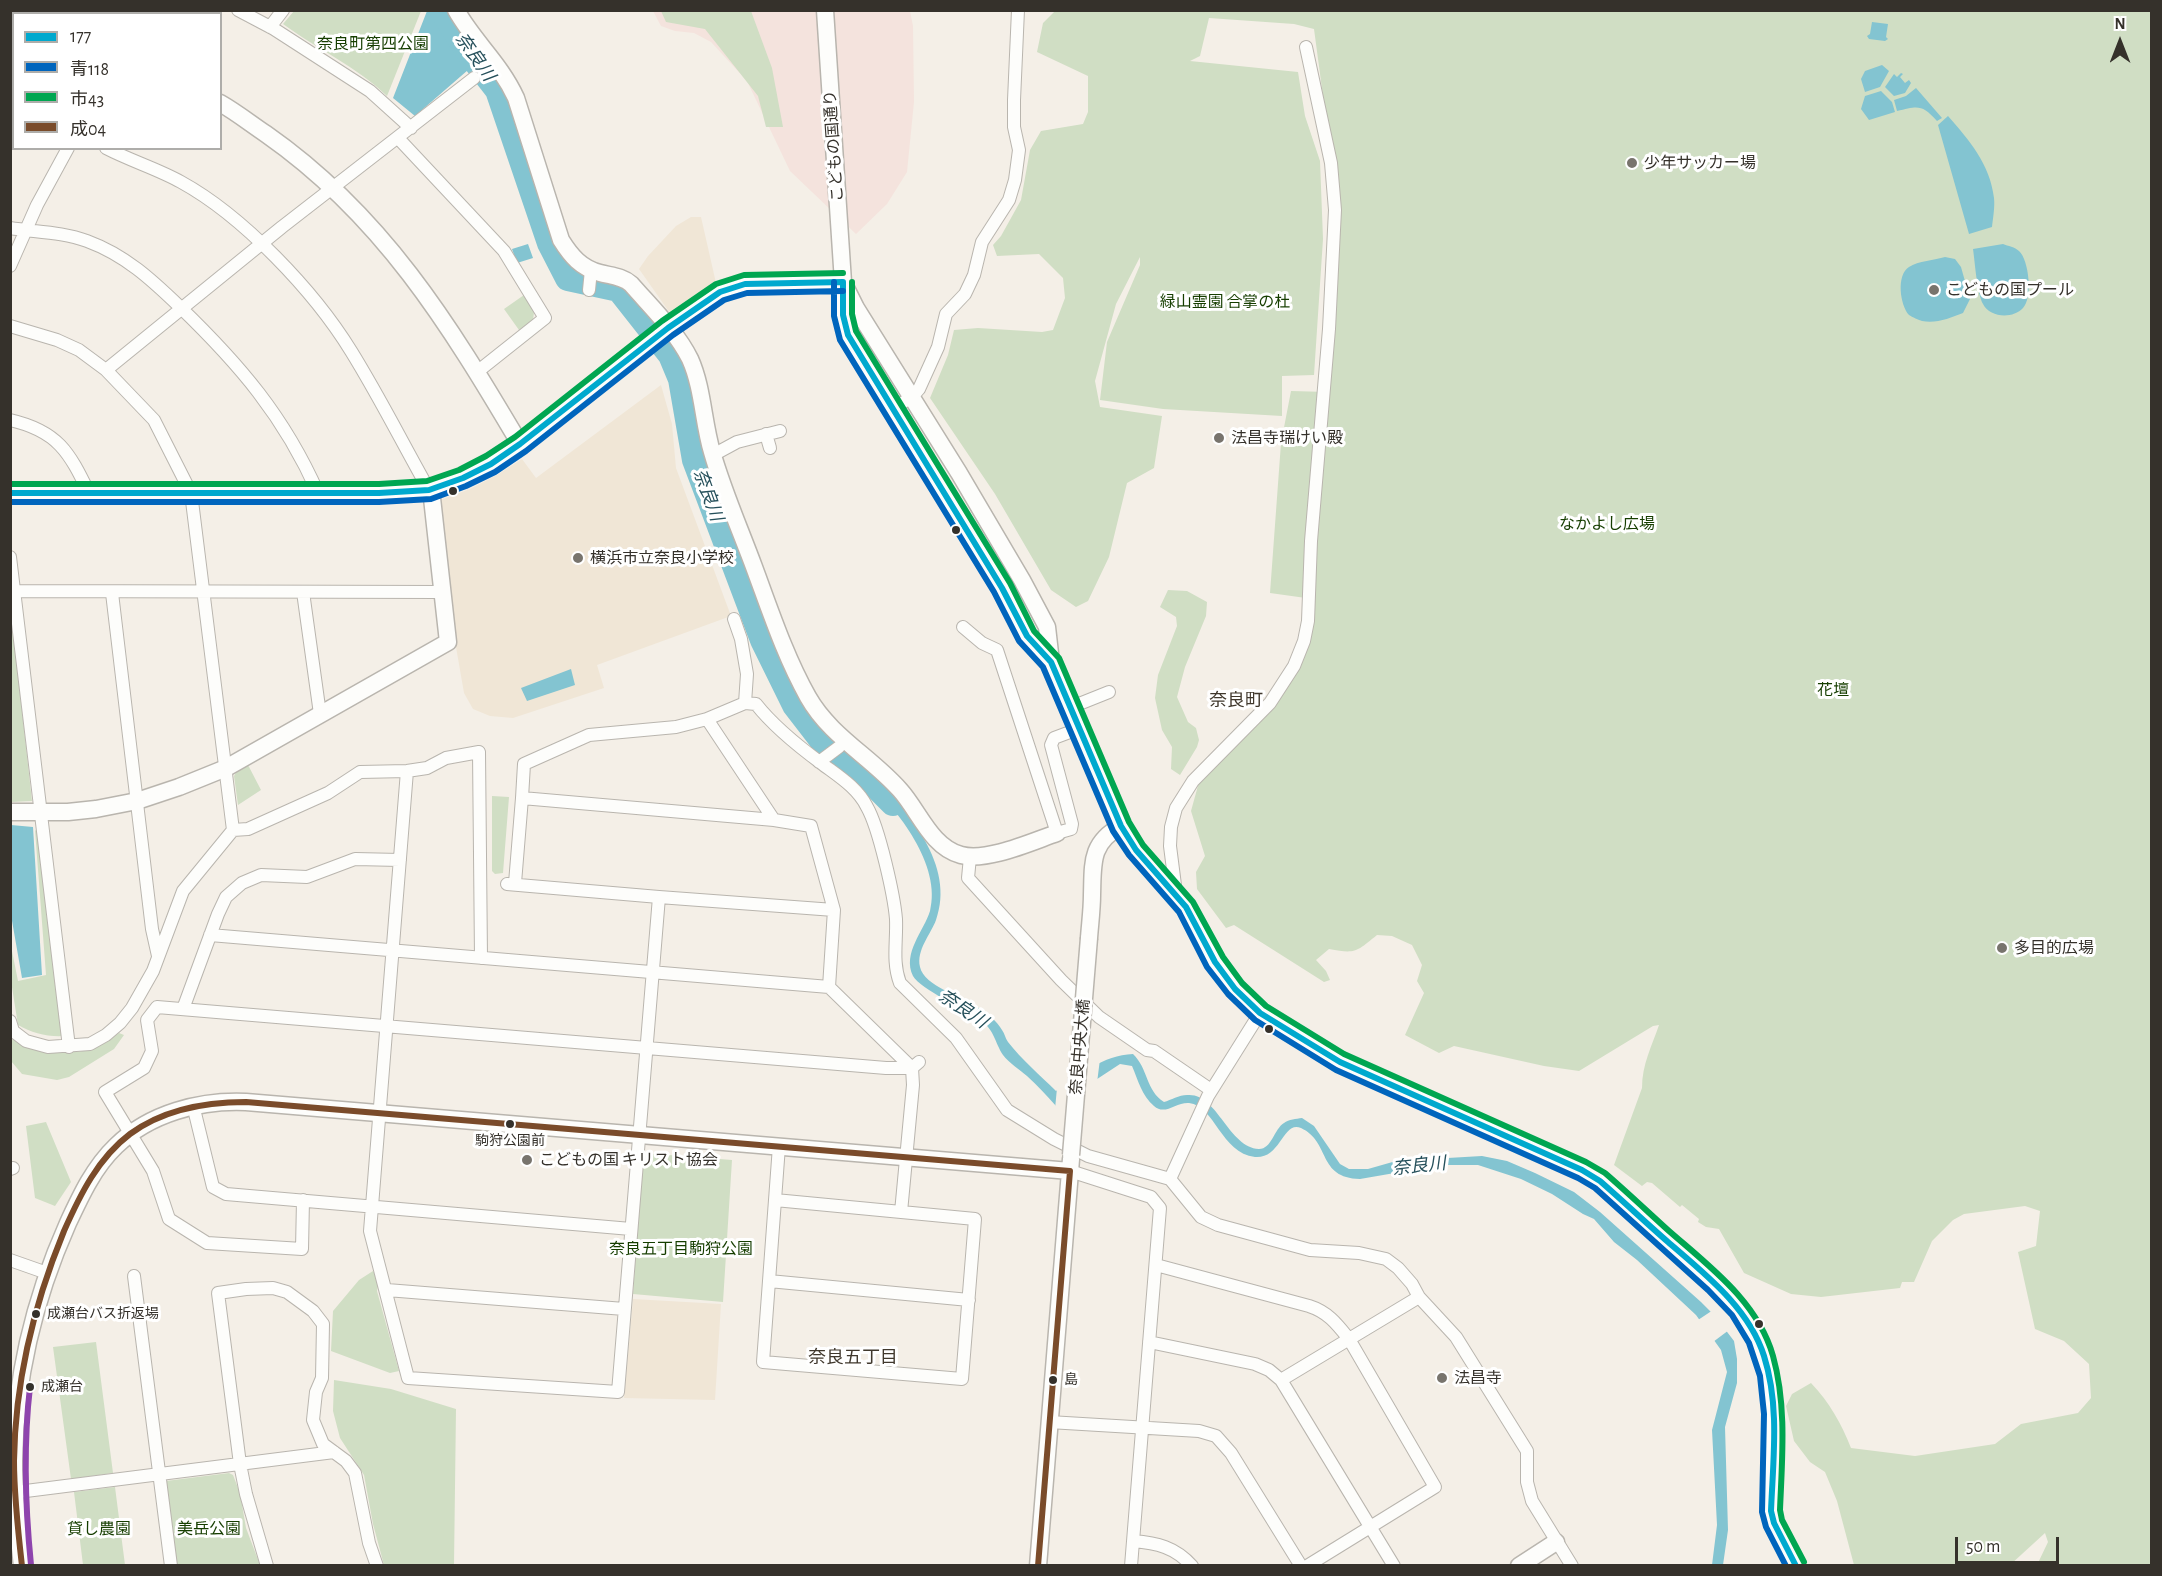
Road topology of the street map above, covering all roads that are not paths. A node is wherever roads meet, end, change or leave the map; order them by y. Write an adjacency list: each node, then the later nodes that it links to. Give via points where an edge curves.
1 (238, 10): 6 (street)
2 (283, 10): 6 (street)
3 (456, 10): 19 (street, via 466,29 506,77 561,240)
4 (825, 10): 20 (street, こどもの国通り)
5 (1018, 10): 27 (street, via 1014,128 1019,150 1015,180 1009,200 982,242 965,294 946,314 938,347)
6 (270, 27): 10 (street, via 370,91)
7 (1306, 47): 70 (street, via 1331,163 1335,210 1308,621 1294,666 1270,704 1199,774 1176,808 1170,846)
8 (474, 78): 10 (street)
9 (222, 104): 14 (street, via 292,153)
10 (411, 128): 11 (street)
11 (398, 138): 14 (street); 26 (street, via 504,251 544,318)
12 (67, 150): 16 (street)
13 (111, 150): 17 (street, via 181,181)
14 (333, 189): 17 (street); 26 (street, via 406,268)
15 (10, 228): 16 (street)
16 (26, 230): 18 (street); 22 (street, via 86,240 123,258)
17 (262, 243): 22 (street); 35 (street, via 334,325)
18 (10, 266)
19 (591, 273): 21 (street); 24 (street, via 626,279)
20 (843, 282): 24 (street, via 771,282 736,287 711,297); 27 (street, こどもの国通り); 28 (street, こどもの国通り, via 843,315 848,334)
21 (589, 290)
22 (182, 309): 25 (street); 39 (street, via 270,406)
23 (10, 326): 25 (street, via 79,350)
24 (666, 329): 32 (street); 34 (street, via 683,347 694,371)
25 (106, 370): 38 (street, via 154,420)
26 (477, 372): 32 (street)
27 (912, 397): 28 (street); 48 (street, こどもの国通り, via 1022,579 1047,627)
28 (894, 408): 48 (street, こどもの国通り, via 1027,636)
29 (10, 420): 37 (street, via 44,432 61,445)
30 (780, 430): 31 (street)
31 (766, 434): 33 (street); 34 (street, via 737,442)
32 (520, 444): 35 (street, via 491,464)
33 (770, 448)
34 (713, 455): 67 (street, via 787,653 820,716 889,777 939,841)
35 (429, 490): 39 (street); 44 (street)
36 (10, 493): 37 (street)
37 (89, 493): 38 (street)
38 (191, 493): 39 (street); 42 (street)
39 (318, 493)
40 (10, 557): 41 (street)
41 (15, 591): 45 (street); 62 (street)
42 (205, 592): 43 (street); 45 (street); 57 (street)
43 (303, 592): 44 (street); 52 (street)
44 (442, 592): 52 (street, via 448,642)
45 (112, 593): 60 (street)
46 (734, 619): 50 (street, via 747,674)
47 (963, 627): 66 (street, via 997,650)
48 (1051, 662): 51 (street, こどもの国通り)
49 (1109, 692): 51 (street)
50 (746, 704): 53 (street); 56 (street, via 756,704 768,720)
51 (1069, 708): 54 (street, こどもの国通り)
52 (320, 714): 57 (street)
53 (707, 719): 59 (street, via 676,727 589,735 524,764); 63 (street)
54 (1078, 729): 64 (street, こどもの国通り); 66 (street, via 1053,738 1050,745 1072,824 1071,829)
55 (838, 747): 56 (street)
56 (822, 760): 93 (street, via 867,807 896,916 895,960 900,983 956,1038 1007,1110 1053,1139 1088,1155)
57 (226, 768): 60 (street); 65 (street)
58 (407, 771): 65 (street, via 360,772 328,794 248,829); 68 (street); 75 (street, via 479,752 487,883)
59 (522, 798): 63 (street); 69 (street, via 511,883)
60 (137, 801): 62 (street); 74 (street)
61 (10, 812): 62 (street)
62 (40, 813): 82 (street)
63 (774, 820): 71 (street, via 811,826)
64 (1121, 826): 70 (street, こどもの国通り); 92 (street, 奈良中央大橋, bridge, via 1106,836 1094,858)
65 (233, 830): 74 (street, via 183,891)
66 (1058, 833): 67 (street)
67 (970, 857): 85 (street, via 968,878 1061,980 1099,1017 1154,1051)
68 (400, 860): 72 (street, via 355,859 308,877 261,875 242,883 226,897); 73 (street)
69 (659, 897): 71 (street); 76 (street)
70 (1176, 897): 79 (street, こどもの国通り, via 1193,917 1215,962)
71 (834, 910): 77 (street)
72 (210, 935): 73 (street); 78 (street)
73 (392, 949): 75 (street); 81 (street)
74 (158, 957): 82 (street, via 142,991 120,1023 90,1044)
75 (481, 958): 76 (street)
76 (652, 973): 77 (street); 83 (street)
77 (829, 987): 84 (street)
78 (183, 1009): 81 (street); 88 (street, via 157,1007 147,1020 152,1051 144,1068 105,1092)
79 (1260, 1013): 85 (street); 132 (street, こどもの国通り, via 1340,1062 1582,1170 1600,1181 1721,1290 1749,1326 1764,1355 1772,1424 1771,1511)
80 (10, 1021): 82 (street, via 13,1031 26,1041)
81 (386, 1026): 83 (street); 87 (street)
82 (69, 1047)
83 (646, 1048): 84 (street, via 886,1068); 89 (street)
84 (915, 1065): 91 (street)
85 (1209, 1093): 93 (street)
86 (193, 1105): 87 (street, via 230,1101); 88 (street); 94 (street, via 213,1187 226,1194)
87 (380, 1112): 89 (street); 96 (street)
88 (130, 1134): 94 (street, via 153,1171 169,1219 207,1244 302,1249); 101 (street, via 104,1158 91,1177)
89 (639, 1134): 90 (street); 98 (street)
90 (779, 1146): 91 (street); 95 (street)
91 (906, 1157): 92 (street); 97 (street)
92 (1070, 1163): 100 (street, via 1151,1197 1160,1208); 111 (street, 奈良中央大橋)
93 (1170, 1179): 105 (street, via 1201,1217 1310,1250 1386,1259 1412,1284)
94 (303, 1200): 96 (street)
95 (775, 1200): 97 (street); 103 (street)
96 (372, 1206): 98 (street); 104 (street, via 370,1231)
97 (901, 1212): 106 (street, via 975,1219)
98 (631, 1228): 107 (street)
99 (10, 1260): 101 (street)
100 (1156, 1265): 108 (street, via 1320,1309); 109 (street)
101 (47, 1273): 116 (street, via 21,1386)
102 (134, 1276): 115 (street)
103 (769, 1281): 106 (street); 106 (street, via 763,1362 962,1379)
104 (387, 1290): 107 (street); 107 (street, via 408,1378 618,1392)
105 (1419, 1297): 108 (street); 119 (street, via 1456,1337 1527,1450 1527,1482 1532,1501 1547,1515)
106 (969, 1300)
107 (624, 1309)
108 (1349, 1339): 110 (street); 117 (street, via 1436,1487)
109 (1149, 1342): 110 (street, via 1255,1364); 112 (street)
110 (1281, 1380): 117 (street)
111 (1049, 1422): 112 (street); 124 (street, 奈良中央大橋)
112 (1142, 1428): 118 (street); 127 (street, via 1199,1431 1216,1436 1231,1453)
113 (334, 1452): 114 (street); 114 (street, via 323,1444 313,1420 315,1392 322,1378 323,1324 309,1307 287,1292 246,1289 218,1293); 123 (street, via 355,1473)
114 (240, 1464): 115 (street); 122 (street)
115 (159, 1474): 116 (street); 121 (street)
116 (13, 1492): 120 (street)
117 (1370, 1527): 128 (street); 129 (street)
118 (1133, 1540): 125 (street); 126 (street, via 1168,1547)
119 (1556, 1542): 130 (street); 131 (street)
120 (22, 1566)
121 (171, 1566)
122 (267, 1566)
123 (377, 1566)
124 (1038, 1566)
125 (1131, 1566)
126 (1192, 1566)
127 (1301, 1566)
128 (1307, 1566)
129 (1394, 1566)
130 (1519, 1566)
131 (1572, 1566)
132 (1796, 1566)

